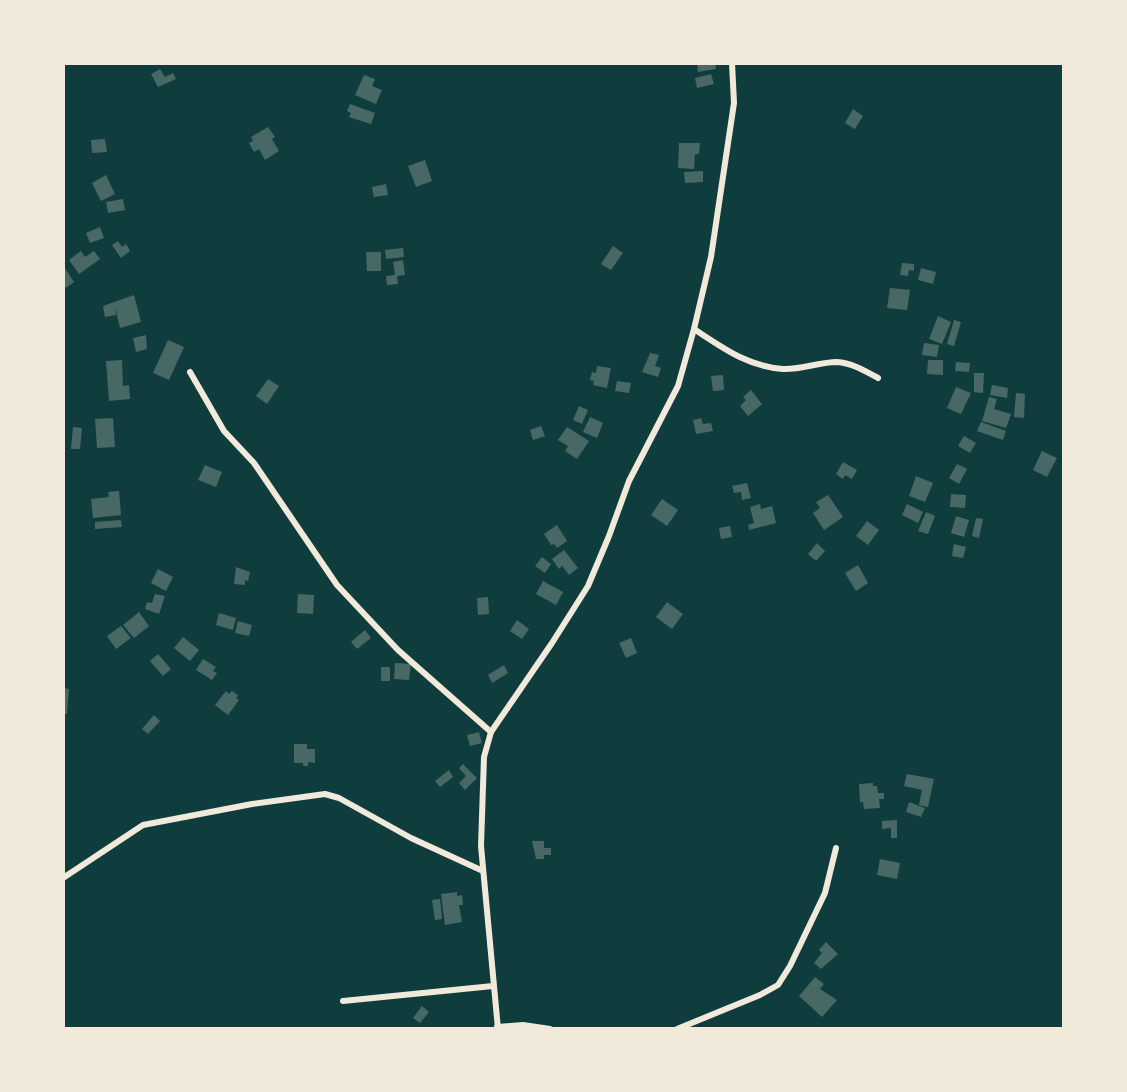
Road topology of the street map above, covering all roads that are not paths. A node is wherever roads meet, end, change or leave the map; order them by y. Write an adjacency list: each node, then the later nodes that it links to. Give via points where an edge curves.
1 (732, 63): 2 (street, via 734,103 727,152 711,257)
2 (694, 328): 4 (street, via 735,357 759,366 786,369 836,362); 5 (street, via 678,386 629,481 588,586)
3 (190, 372): 5 (street, via 224,431 254,463 337,585 398,650)
4 (878, 378)
5 (491, 732): 7 (street, via 484,757)
6 (836, 848): 13 (street, via 825,893 778,985)
7 (483, 871): 8 (street, via 325,794 143,825); 9 (street)
8 (63, 878)
9 (493, 986): 10 (street); 11 (street)
10 (343, 1000)
11 (498, 1028): 12 (street)
12 (550, 1029)
13 (677, 1029)

